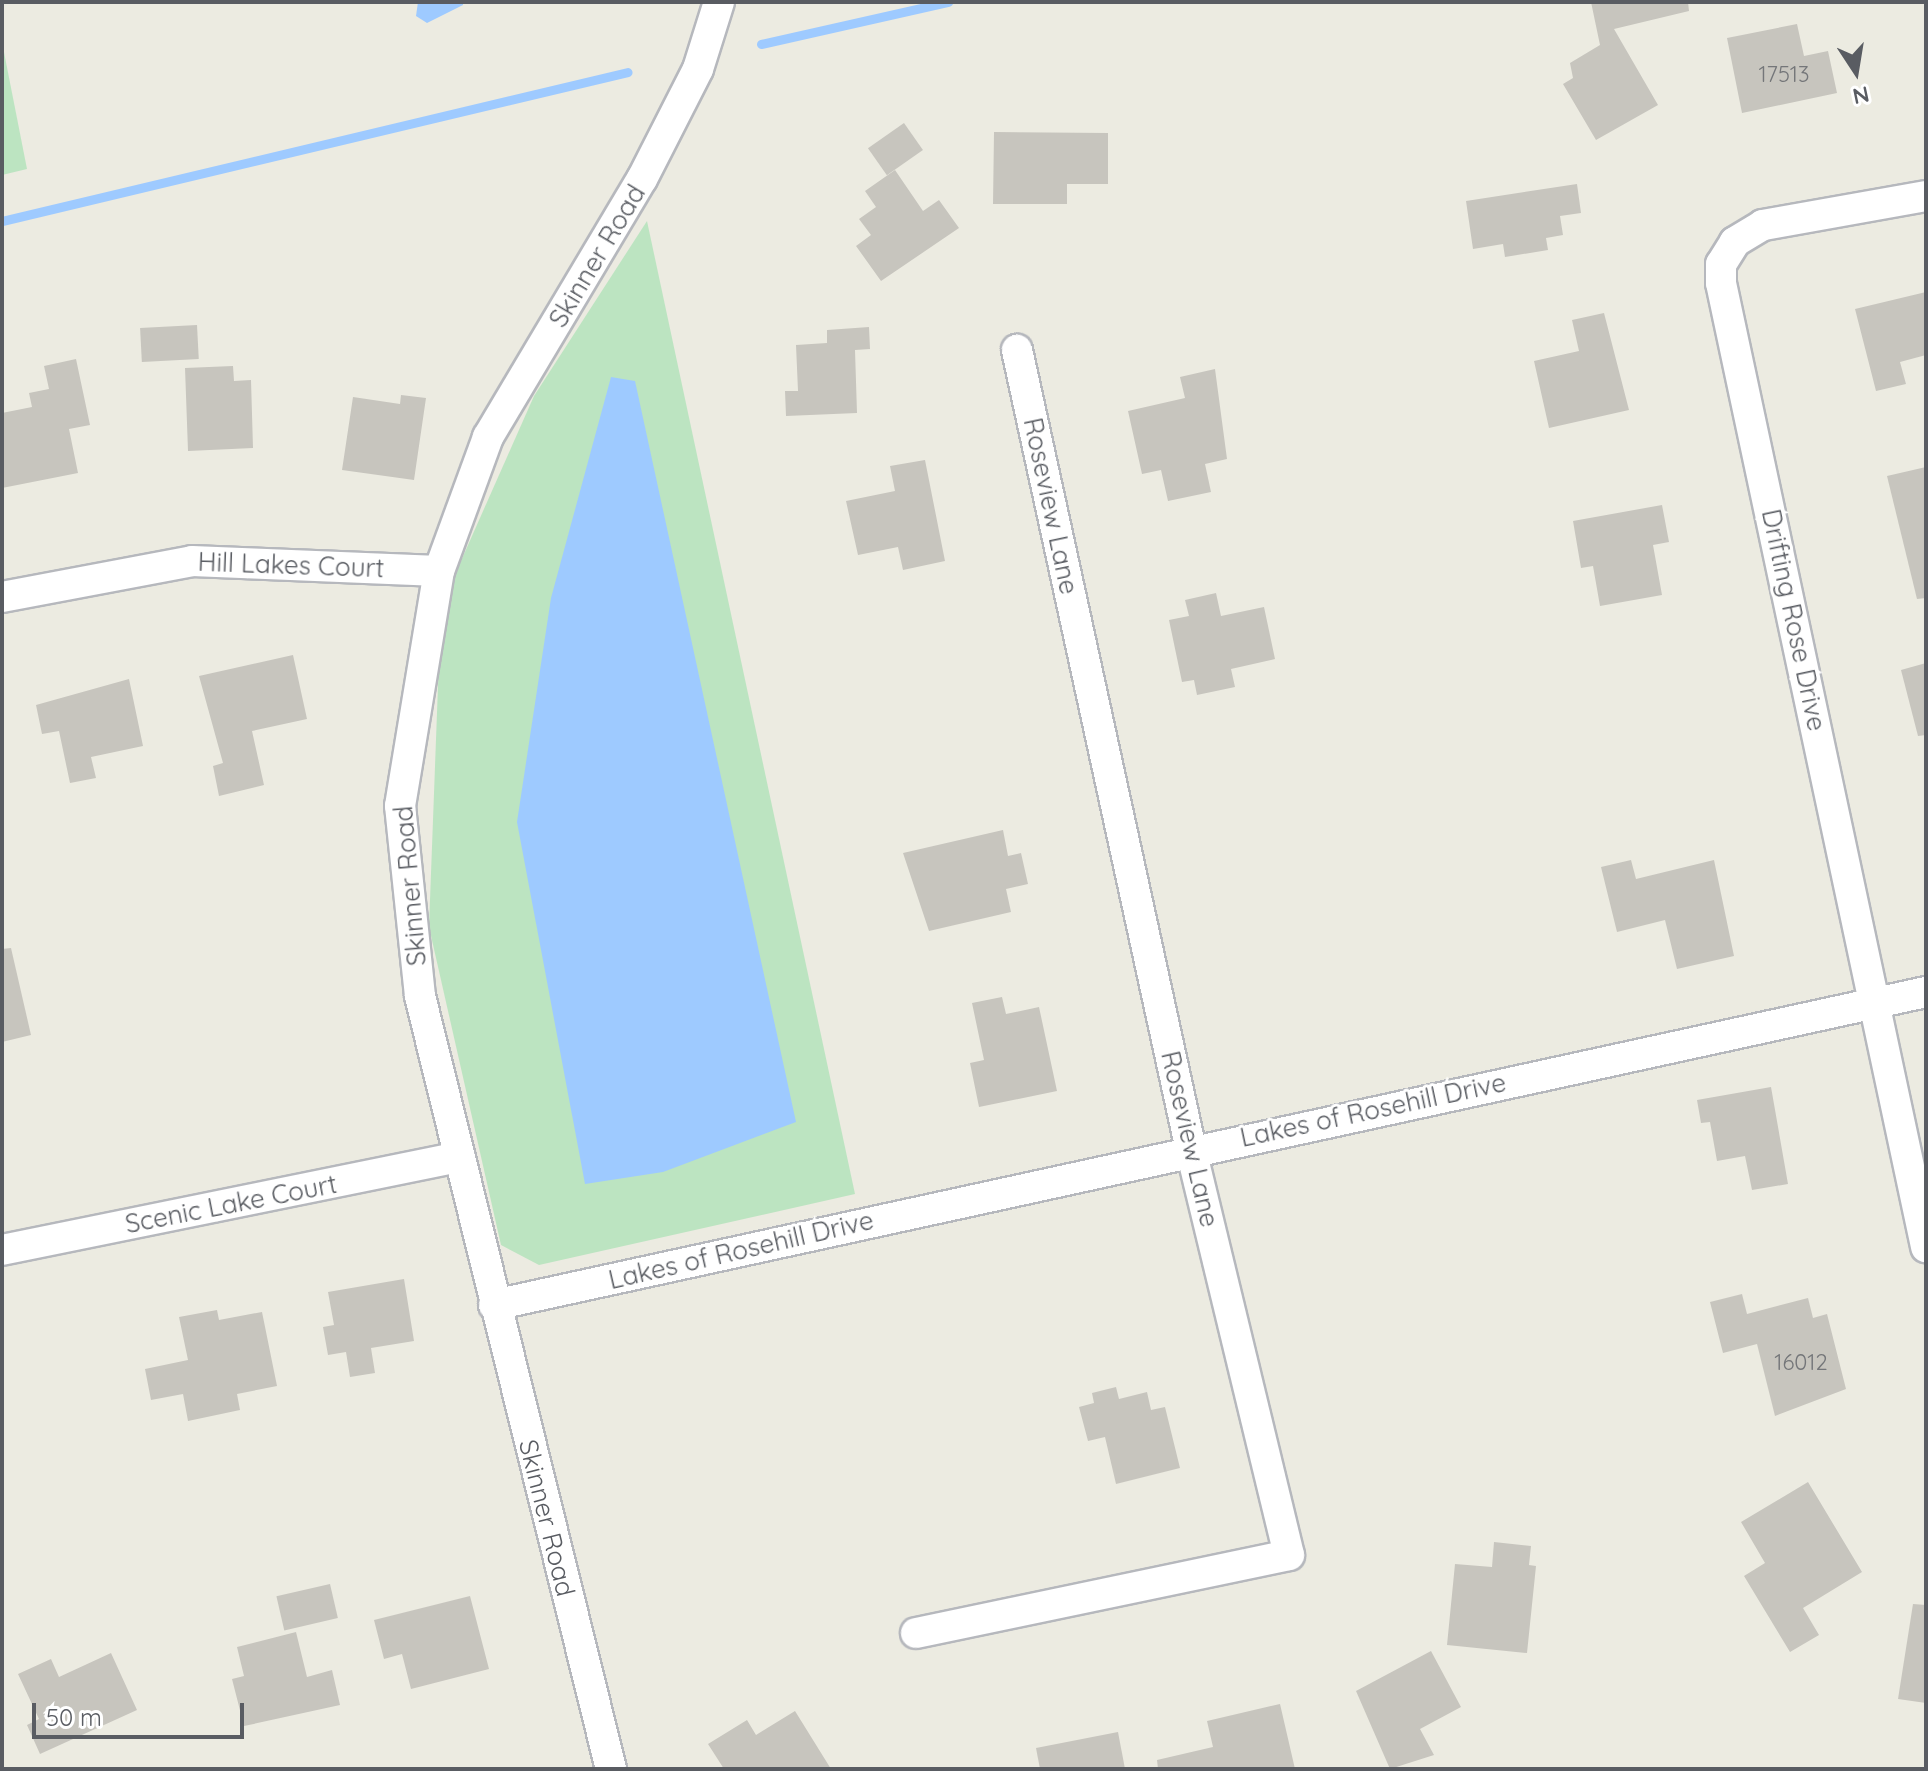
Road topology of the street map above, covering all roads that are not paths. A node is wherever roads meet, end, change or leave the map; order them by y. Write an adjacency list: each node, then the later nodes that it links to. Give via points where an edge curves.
1 (719, 2): 4 (street, Skinner Road, via 698,69 650,165 488,437)
2 (1926, 196): 7 (street, Drifting Rose Drive, via 1763,225 1735,242 1721,264)
3 (1017, 350): 8 (street, Roseview Lane)
4 (439, 571): 5 (street, Hill Lakes Court, via 192,561); 9 (street, Skinner Road, via 400,806 420,996)
5 (2, 597)
6 (1926, 992): 7 (street, Lakes of Rosehill Drive)
7 (1874, 1001): 8 (street, Lakes of Rosehill Drive); 10 (street, Drifting Rose Drive)
8 (1191, 1150): 12 (street, Lakes of Rosehill Drive); 13 (street, Roseview Lane, via 1289,1555)
9 (460, 1157): 11 (street, Scenic Lake Court); 12 (street, Skinner Road)
10 (1926, 1247)
11 (2, 1250)
12 (494, 1305): 14 (street, Skinner Road)
13 (916, 1633)
14 (608, 1768)

